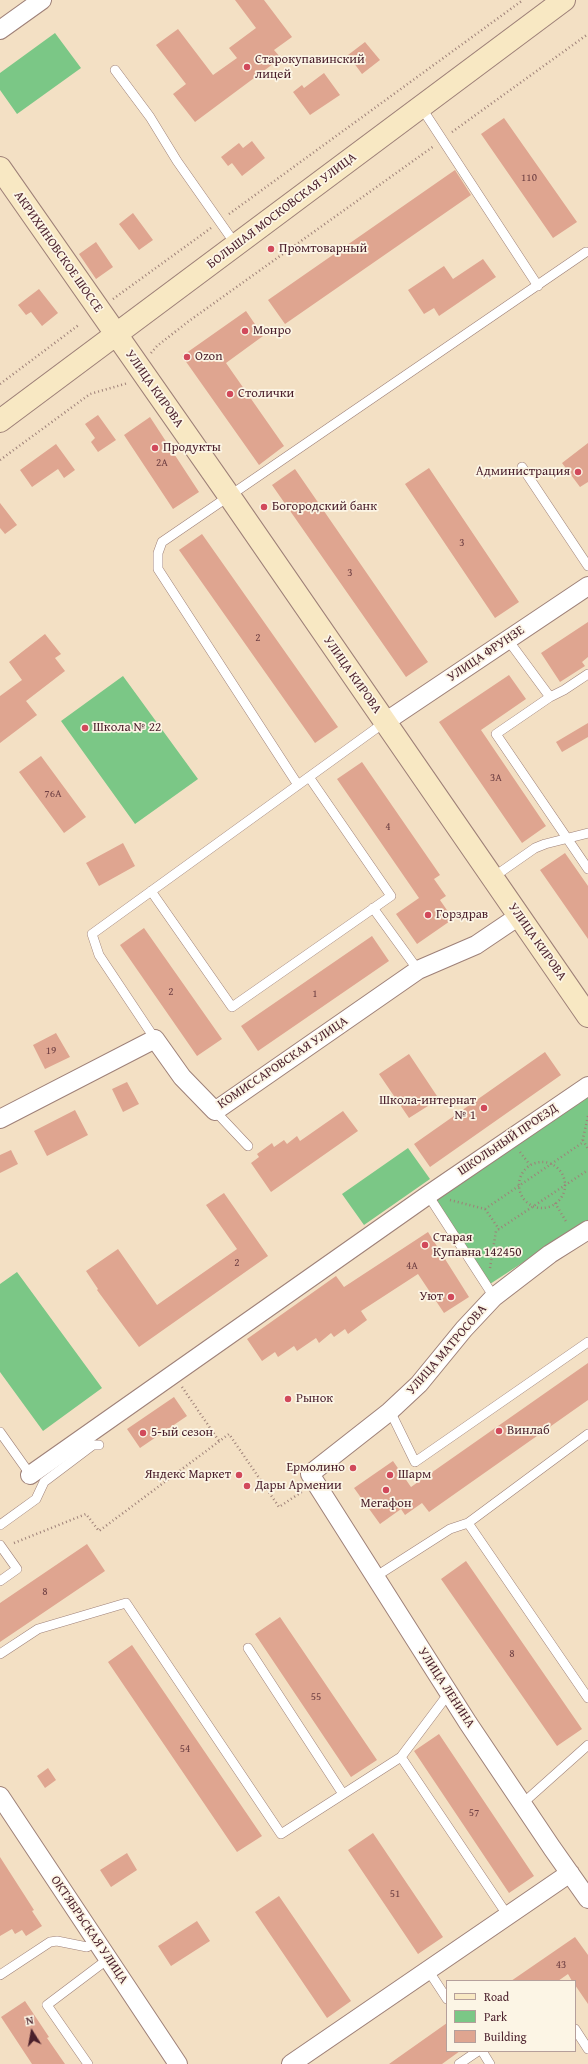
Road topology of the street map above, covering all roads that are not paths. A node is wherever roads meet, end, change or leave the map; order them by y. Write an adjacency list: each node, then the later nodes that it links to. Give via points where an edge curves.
1 (42, 0): 3 (street)
2 (564, 0): 5 (main road, БОЛЬШАЯ МОСКОВСКАЯ УЛИЦА)
3 (0, 30)
4 (115, 70): 7 (lane, via 150,117 177,161)
5 (421, 107): 7 (main road, БОЛЬШАЯ МОСКОВСКАЯ УЛИЦА); 9 (lane)
6 (0, 168): 10 (main road, АКРИХИНОВСКОЕ ШОССЕ)
7 (236, 245): 10 (main road, БОЛЬШАЯ МОСКОВСКАЯ УЛИЦА)
8 (586, 252): 9 (lane)
9 (538, 286): 13 (lane)
10 (116, 335): 11 (main road, БОЛЬШАЯ МОСКОВСКАЯ УЛИЦА); 13 (main road, УЛИЦА КИРОВА)
11 (0, 421)
12 (522, 467): 14 (lane)
13 (230, 497): 19 (main road, УЛИЦА КИРОВА); 21 (lane, via 162,542 158,553 158,569)
14 (588, 566)
15 (588, 586): 16 (street, УЛИЦА ФРУНЗЕ)
16 (508, 640): 18 (lane); 19 (street, УЛИЦА ФРУНЗЕ)
17 (588, 674): 18 (lane)
18 (550, 697): 23 (lane, via 496,734)
19 (385, 722): 20 (lane); 25 (main road, УЛИЦА КИРОВА)
20 (309, 777): 21 (lane); 27 (lane, via 391,896)
21 (298, 784): 26 (lane)
22 (588, 833): 23 (lane)
23 (567, 838): 24 (lane); 25 (lane, via 535,848)
24 (588, 869)
25 (492, 878): 28 (main road, УЛИЦА КИРОВА)
26 (151, 891): 27 (lane, via 232,1007); 31 (lane, via 92,934 99,954)
27 (373, 908): 29 (lane)
28 (519, 916): 29 (street, КОМИССАРОВСКАЯ УЛИЦА, via 476,946); 30 (main road, УЛИЦА КИРОВА)
29 (418, 970): 33 (street, КОМИССАРОВСКАЯ УЛИЦА)
30 (588, 1016)
31 (155, 1039): 33 (street, КОМИССАРОВСКАЯ УЛИЦА, via 182,1077); 34 (street)
32 (588, 1086): 36 (street, ШКОЛЬНЫЙ ПРОЕЗД)
33 (214, 1111): 35 (lane)
34 (0, 1120)
35 (248, 1146)
36 (428, 1195): 38 (lane); 45 (street, ШКОЛЬНЫЙ ПРОЕЗД, via 173,1373)
37 (579, 1230): 38 (street, УЛИЦА МАТРОСОВА, via 550,1254)
38 (491, 1291): 44 (street, УЛИЦА МАТРОСОВА, via 419,1384)
39 (588, 1342): 40 (lane, via 416,1462)
40 (393, 1417)
41 (0, 1432): 45 (lane)
42 (588, 1434): 46 (lane)
43 (99, 1445): 45 (lane, via 93,1445 44,1482)
44 (312, 1478): 49 (street, УЛИЦА ЛЕНИНА)
45 (35, 1481): 47 (lane, via 36,1499)
46 (468, 1523): 49 (lane, via 450,1529); 54 (lane)
47 (0, 1525)
48 (1, 1546): 50 (lane, via 17,1569)
49 (375, 1577): 53 (street, УЛИЦА ЛЕНИНА)
50 (0, 1581)
51 (248, 1648): 57 (lane)
52 (0, 1654): 57 (lane, via 38,1629 126,1603 281,1834)
53 (449, 1693): 56 (lane); 59 (street, УЛИЦА ЛЕНИНА)
54 (588, 1698)
55 (588, 1745): 59 (lane)
56 (401, 1757): 57 (lane); 62 (lane)
57 (343, 1794)
58 (0, 1796): 63 (street, ОКТЯБРЬСКАЯ УЛИЦА)
59 (522, 1804): 60 (street, УЛИЦА ЛЕНИНА)
60 (570, 1874): 61 (street, УЛИЦА ЛЕНИНА); 62 (street)
61 (588, 1899)
62 (508, 1916): 65 (street)
63 (96, 1941): 64 (street, ОКТЯБРЬСКАЯ УЛИЦА); 66 (lane, via 87,1946 50,1942)
64 (108, 1959): 72 (lane, via 47,2005); 73 (street, ОКТЯБРЬСКАЯ УЛИЦА)
65 (428, 1970): 67 (lane); 74 (street)
66 (0, 1975)
67 (446, 1997)
68 (576, 2031): 69 (lane)
69 (588, 2049)
70 (477, 2052): 75 (lane)
71 (483, 2052): 76 (lane)
72 (88, 2064)
73 (178, 2064)
74 (290, 2064)
75 (459, 2064)
76 (490, 2064)

